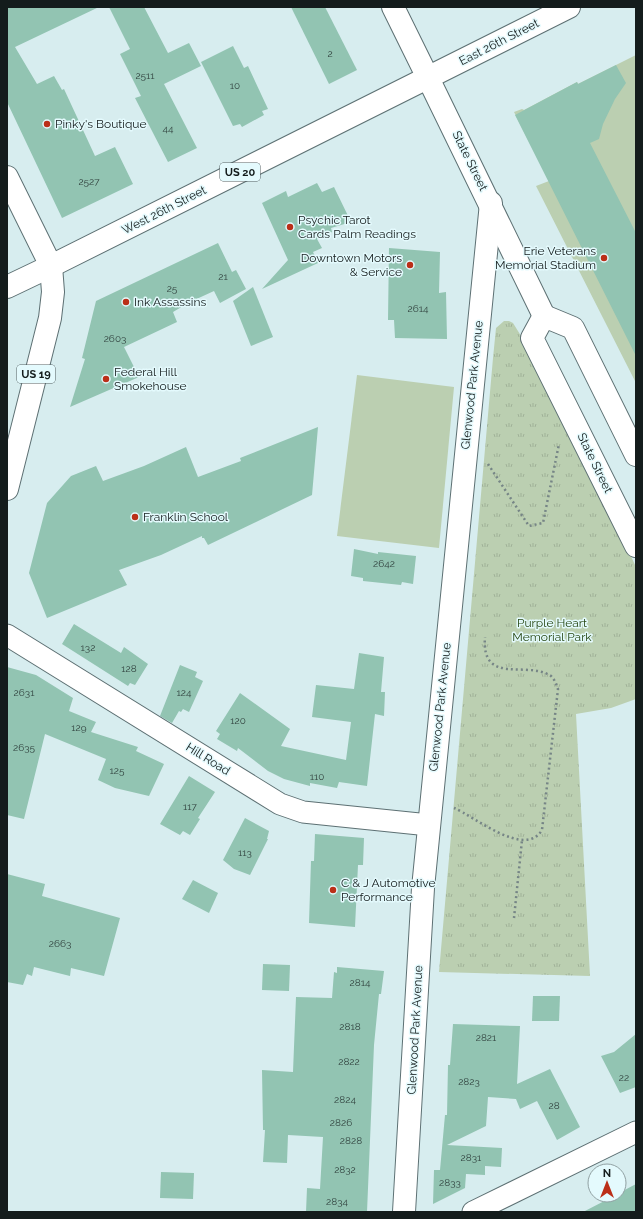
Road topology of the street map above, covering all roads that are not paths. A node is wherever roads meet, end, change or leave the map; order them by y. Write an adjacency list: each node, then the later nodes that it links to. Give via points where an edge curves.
1 (393, 7): 3 (main road, State Street)
2 (569, 7): 3 (main road, East 26th Street / US 20)
3 (428, 78): 5 (main road, State Street); 6 (main road, West 26th Street / US 20)
4 (7, 177): 6 (main road)
5 (491, 204): 8 (main road, State Street); 13 (main road, Glenwood Park Avenue)
6 (51, 266): 7 (main road, West 26th Street / US 20); 10 (main road, US 19, via 53,292 50,318)
7 (7, 287)
8 (544, 316): 9 (main road, via 573,328); 11 (main road, State Street, via 532,338)
9 (636, 455)
10 (7, 489)
11 (636, 546)
12 (7, 635): 13 (street, Hill Road, via 280,804 297,811)
13 (429, 825): 15 (main road, Glenwood Park Avenue, via 420,928)
14 (636, 1132): 16 (street)
15 (404, 1212)
16 (473, 1212)

